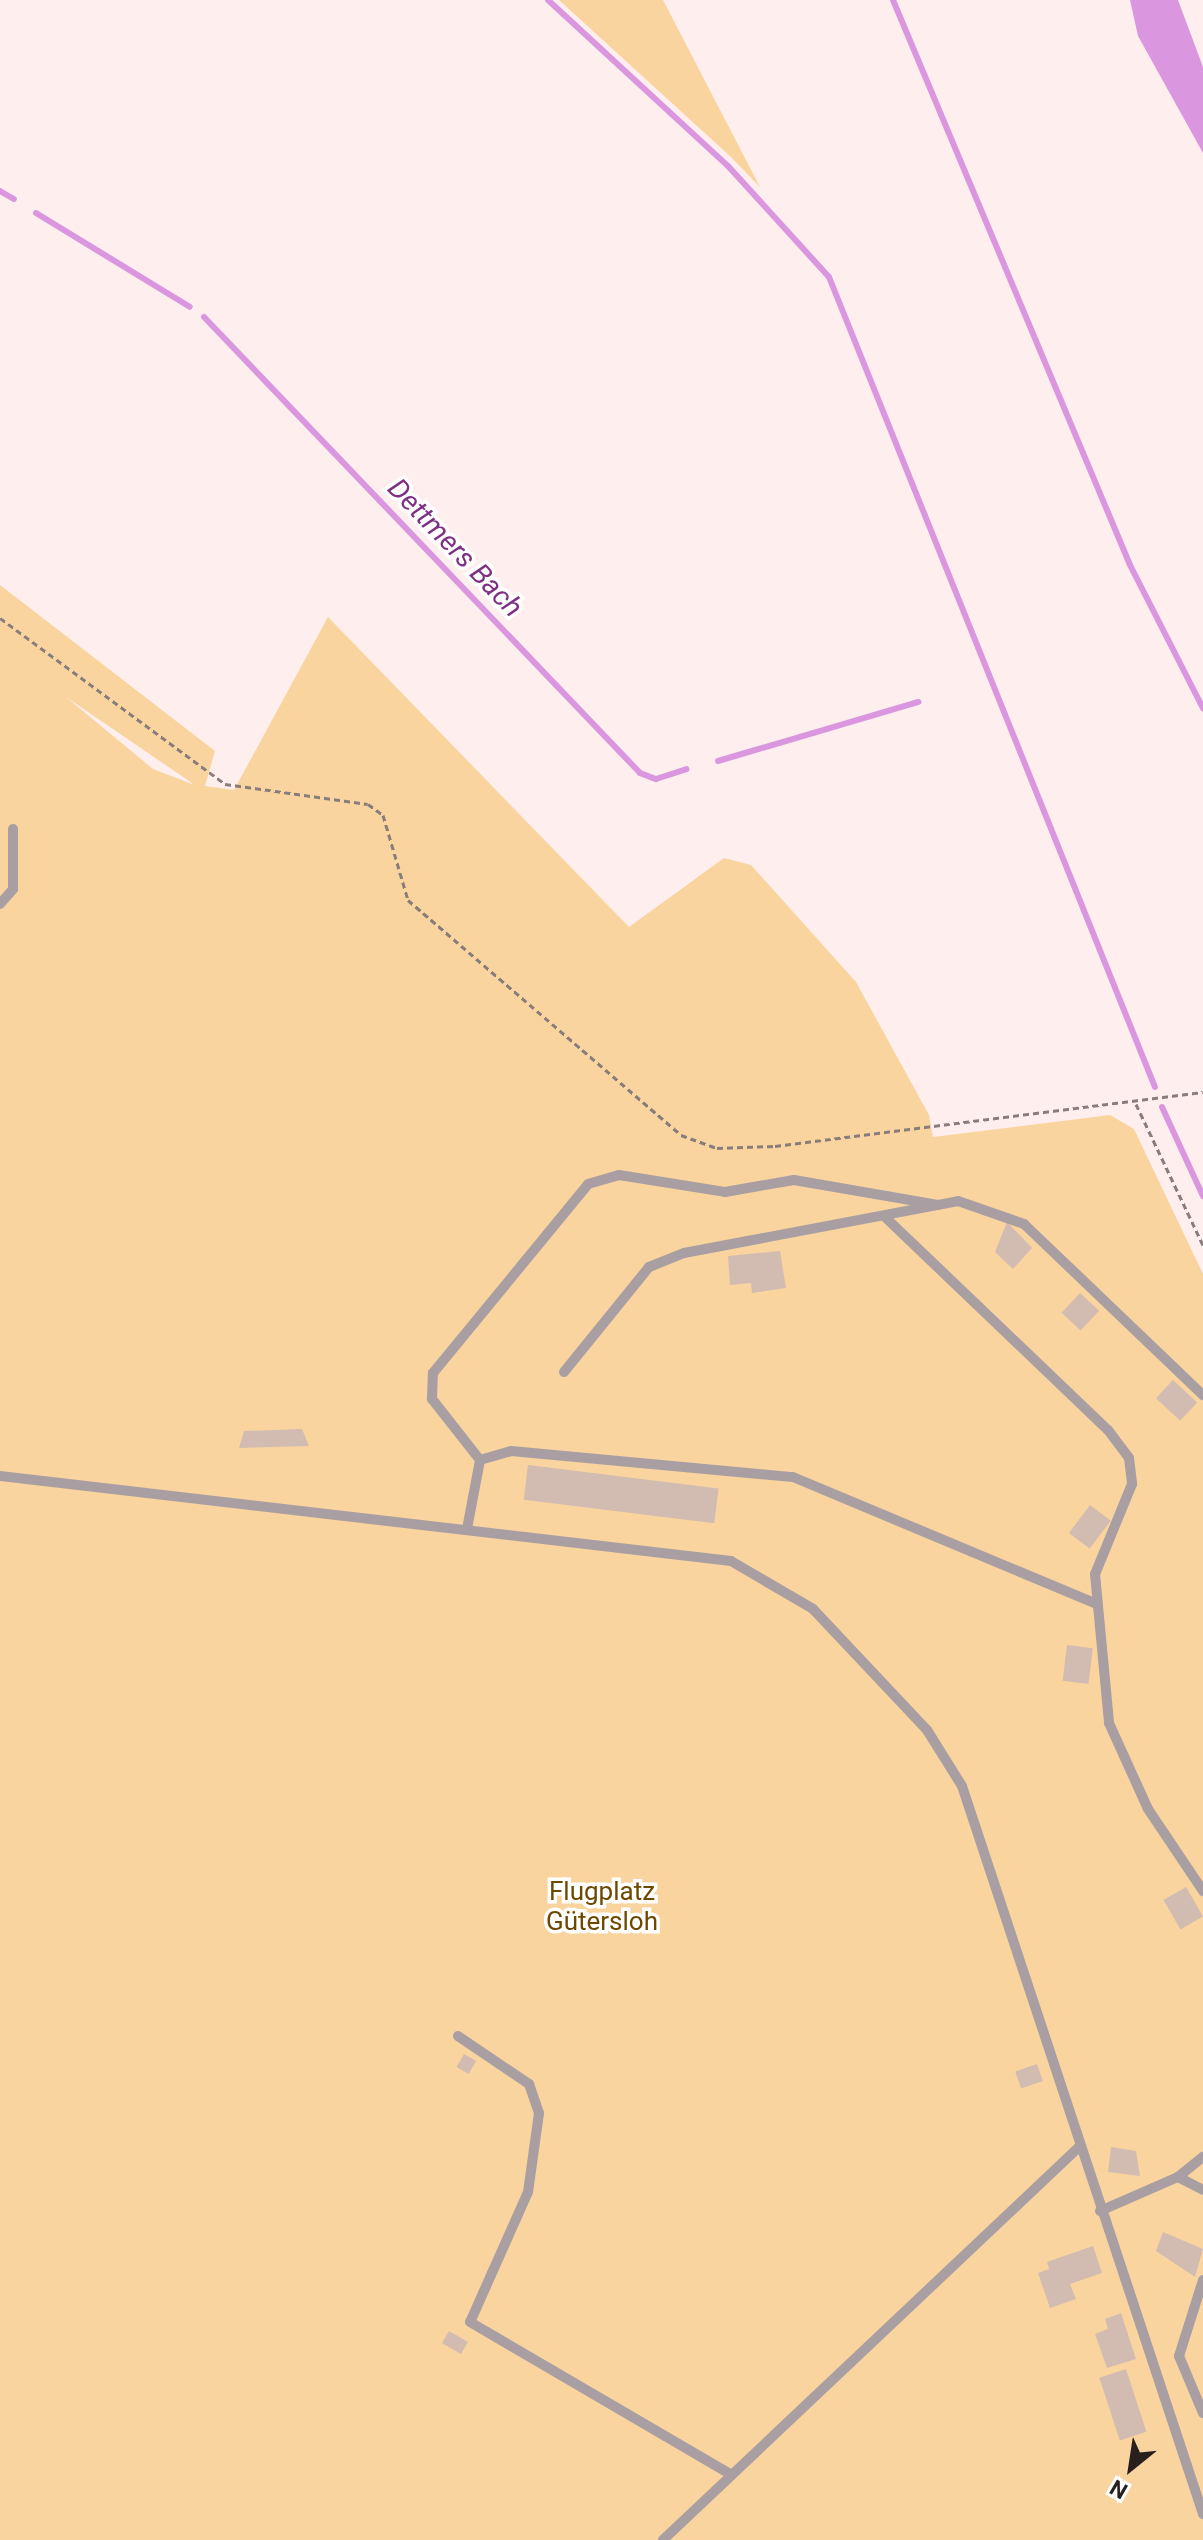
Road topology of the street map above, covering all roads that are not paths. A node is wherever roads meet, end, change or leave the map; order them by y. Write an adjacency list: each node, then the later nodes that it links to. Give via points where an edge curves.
1 (13, 829): 2 (lane, via 13,889)
2 (0, 904)
3 (938, 1205): 4 (lane); 6 (lane, via 984,1204 1024,1224); 7 (lane, via 794,1180 725,1192 619,1175 588,1184 433,1373 432,1399)
4 (885, 1217): 5 (lane, via 684,1253 649,1267); 10 (lane, via 1108,1430 1129,1458 1132,1484 1095,1574)
5 (564, 1372)
6 (1203, 1395)
7 (480, 1460): 9 (lane); 10 (lane, via 511,1451 793,1477)
8 (0, 1476): 9 (lane)
9 (467, 1529): 13 (lane, via 731,1561 813,1609 927,1730 962,1786)
10 (1096, 1604): 11 (lane, via 1109,1723 1148,1809)
11 (1203, 1891)
12 (458, 2036): 20 (lane, via 529,2084 539,2113 528,2192 470,2322)
13 (1079, 2147): 17 (lane); 20 (lane)
14 (1203, 2157): 15 (lane)
15 (1178, 2177): 16 (lane); 17 (lane)
16 (1203, 2190)
17 (1100, 2211): 21 (lane)
18 (1203, 2280): 19 (lane, via 1179,2356)
19 (1203, 2413)
20 (732, 2475): 22 (lane)
21 (1203, 2514)
22 (663, 2540)

